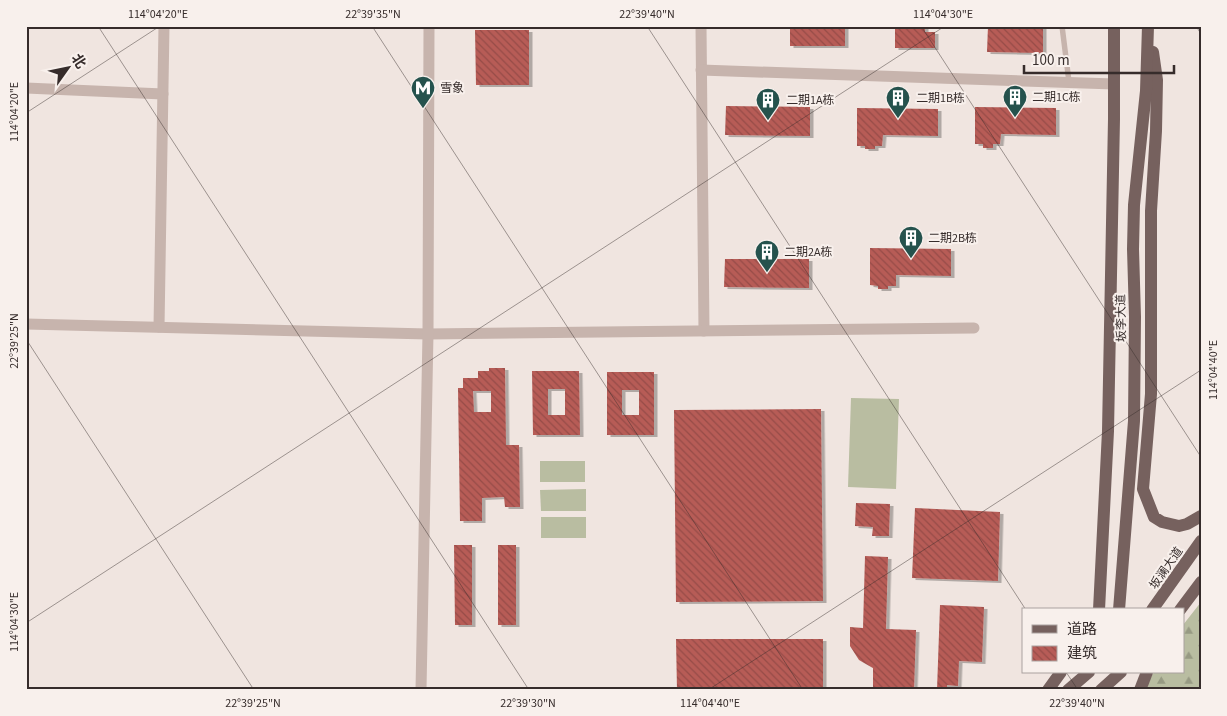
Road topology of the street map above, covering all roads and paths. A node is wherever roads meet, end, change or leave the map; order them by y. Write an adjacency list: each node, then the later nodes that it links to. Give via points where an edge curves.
1 (164, 26): 11 (street)
2 (429, 26): 16 (street)
3 (701, 26): 7 (street)
4 (1062, 26): 8 (lane)
5 (1114, 26): 9 (main road, 坂李大道)
6 (1148, 29): 17 (main road, via 1157,80 1151,211 1151,394 1143,490 1154,517 1162,522 1179,526); 23 (main road, 坂李大道, via 1146,91 1134,205 1134,421)
7 (701, 70): 8 (street); 15 (street)
8 (1069, 82): 9 (street)
9 (1114, 84): 19 (main road, 坂李大道, via 1108,431)
10 (26, 88): 11 (street)
11 (163, 94): 13 (street)
12 (26, 324): 13 (street)
13 (159, 326): 16 (street)
14 (974, 328): 15 (street)
15 (704, 331): 16 (street)
16 (428, 334): 31 (street)
17 (1201, 516)
18 (1201, 541): 24 (main road, 坂澜大道)
19 (1100, 576): 21 (main road); 22 (main road, 坂李大道)
20 (1197, 586): 25 (main road)
21 (1090, 608)
22 (1099, 608)
23 (1120, 608)
24 (1153, 608)
25 (1182, 608)
26 (1060, 674): 32 (main road)
27 (1088, 674): 33 (main road)
28 (1097, 674): 34 (main road)
29 (1146, 674): 35 (main road)
30 (1117, 678): 34 (main road)
31 (421, 690)
32 (1048, 690)
33 (1068, 690)
34 (1099, 690)
35 (1140, 690)

